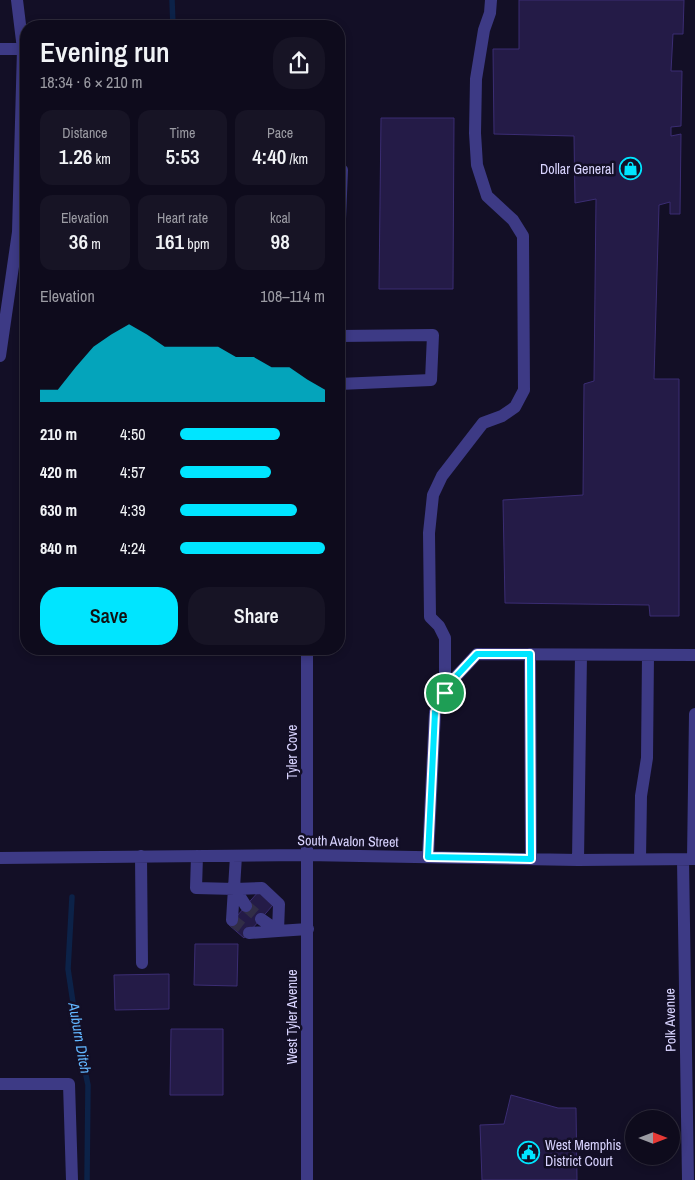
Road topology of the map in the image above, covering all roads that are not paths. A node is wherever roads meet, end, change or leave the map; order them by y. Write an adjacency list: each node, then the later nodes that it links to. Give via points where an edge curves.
1 (17, 0): 3 (street)
2 (491, 0): 15 (street, via 476,79 477,165 487,196 513,220 523,236 524,390 515,407 483,423 442,476 433,495 429,534 430,617 445,638)
3 (20, 24)
4 (0, 48): 5 (street)
5 (20, 49)
6 (20, 159): 8 (street, via 18,232)
7 (345, 336): 9 (street, via 433,335 431,380)
8 (0, 356)
9 (345, 384)
10 (530, 654): 12 (street); 15 (street, via 477,654); 23 (street)
11 (307, 655): 17 (street, Tyler Cove)
12 (581, 655): 13 (street); 26 (street)
13 (648, 655): 14 (street); 24 (street, via 647,758 641,796)
14 (695, 655)
15 (445, 693): 21 (street, via 435,712)
16 (695, 714): 25 (street, Polk Avenue)
17 (306, 855): 20 (street, South Avalon Street); 21 (street, South Avalon Street); 32 (street, West Tyler Avenue)
18 (141, 856): 19 (street, South Avalon Street); 22 (street, South Avalon Street); 35 (street)
19 (197, 856): 20 (street, South Avalon Street); 27 (street, via 196,888)
20 (236, 856): 27 (street)
21 (428, 857): 23 (street, South Avalon Street)
22 (0, 858)
23 (531, 859): 26 (street, South Avalon Street)
24 (640, 859): 25 (street, South Avalon Street); 26 (street, South Avalon Street)
25 (690, 859): 31 (street, Polk Avenue)
26 (578, 860)
27 (235, 889): 28 (street); 30 (street); 33 (street, via 262,888 279,904)
28 (246, 906)
29 (261, 918): 33 (street)
30 (232, 920)
31 (689, 924): 36 (street, Polk Avenue)
32 (308, 930): 33 (street); 41 (street, West Tyler Avenue)
33 (278, 931): 34 (street)
34 (249, 932)
35 (142, 963)
36 (690, 1004): 37 (street, Polk Avenue)
37 (691, 1071): 39 (street, Polk Avenue)
38 (0, 1084): 40 (street, via 69,1084)
39 (691, 1140): 42 (street, Polk Avenue)
40 (72, 1180)
41 (308, 1180)
42 (688, 1180)

